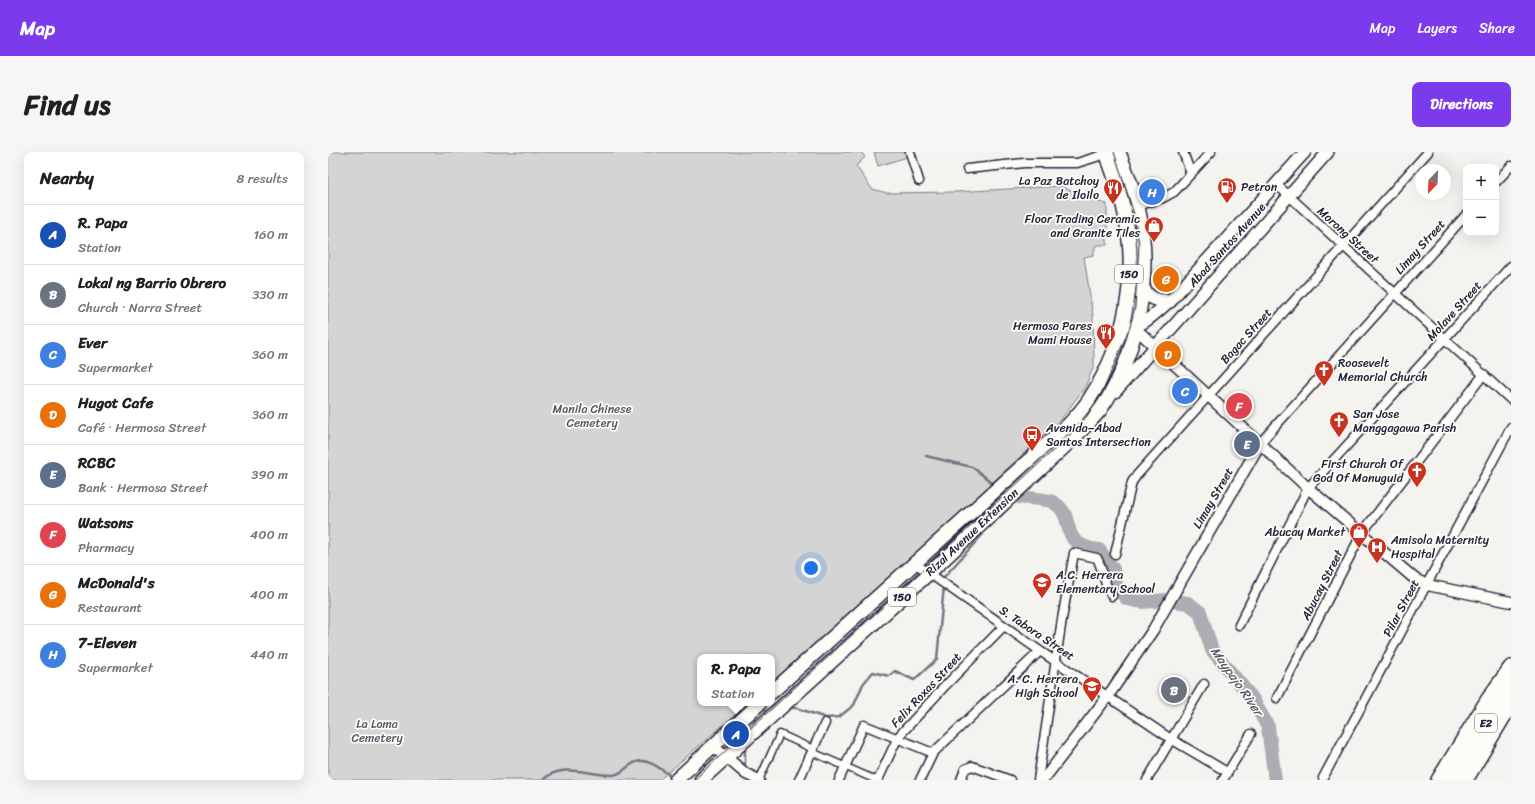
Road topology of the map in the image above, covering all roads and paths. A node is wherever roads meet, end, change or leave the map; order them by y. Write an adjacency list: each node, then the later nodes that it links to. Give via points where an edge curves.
1 (910, 152): 12 (street)
2 (1183, 152): 10 (street)
3 (1211, 152): 10 (street)
4 (1305, 152): 13 (main road, Abad Santos Avenue)
5 (1328, 152): 14 (main road, Abad Santos Avenue)
6 (1428, 152): 18 (street, Bagac Street)
7 (1110, 153): 9 (street, via 1076,163 1024,162); 15 (main road, 150); 16 (main road, 150)
8 (1511, 166): 11 (street)
9 (967, 169)
10 (1191, 174): 15 (street, via 1174,192)
11 (1499, 179)
12 (919, 182)
13 (1276, 184): 14 (street, Morong Street); 22 (main road, Abad Santos Avenue)
14 (1289, 196): 18 (street, Morong Street); 25 (main road, Abad Santos Avenue)
15 (1138, 206): 16 (street); 20 (main road, 150, via 1143,238)
16 (1124, 210): 23 (main road, 150, via 1129,238)
17 (1463, 219): 21 (street, Limay Street)
18 (1344, 247): 21 (street, Morong Street); 27 (street, Bagac Street)
19 (1511, 266): 24 (street, Molave Street)
20 (1142, 286): 22 (main road, via 1152,298); 23 (main road, 150)
21 (1395, 294): 24 (street, Morong Street); 31 (street, Limay Street)
22 (1170, 301): 23 (main road, Abad Santos Avenue)
23 (1129, 327): 25 (street); 29 (main road, 150, via 1127,357 1115,385); 35 (main road, Rizal Avenue Extension / 150, via 1090,399 1069,424)
24 (1445, 339): 26 (street, Morong Street); 32 (street, Molave Street)
25 (1154, 346): 27 (street); 29 (main road, Abad Santos Avenue)
26 (1484, 374): 28 (street, Morong Street); 33 (street, Abucay Street)
27 (1208, 395): 31 (street); 34 (street, Bagac Street, via 1135,478)
28 (1511, 400)
29 (1099, 411): 36 (main road, Rizal Avenue Extension / 150)
30 (1511, 427): 37 (street, Pilar Street)
31 (1261, 442): 32 (street); 48 (street, Limay Street, via 1157,623)
32 (1308, 488): 33 (street); 40 (street, Molave Street)
33 (1362, 533): 37 (street, via 1415,579); 49 (street, Abucay Street)
34 (1115, 554)
35 (916, 564): 36 (street, S. Tabora Street); 47 (main road, Rizal Avenue Extension / 150)
36 (934, 576): 41 (street, S. Tabora Street); 59 (main road, Rizal Avenue Extension / 150)
37 (1427, 585): 39 (street); 62 (street, Pilar Street)
38 (1112, 596): 43 (street, via 1096,558 1074,553)
39 (1511, 602)
40 (1238, 625)
41 (1004, 626): 42 (street, S. Tabora Street); 54 (street, Felix Roxas Street)
42 (1040, 651): 43 (street, S. Tabora Street); 58 (street)
43 (1056, 661): 48 (street, S. Tabora Street); 72 (street)
44 (1511, 668): 75 (highway)
45 (1511, 683): 76 (highway, E2)
46 (1204, 684): 55 (street)
47 (775, 689)
48 (1108, 696): 55 (street, S. Tabora Street); 73 (street, Limay Street)
49 (1277, 698)
50 (1511, 703): 77 (highway, E2)
51 (757, 706): 56 (main road)
52 (825, 723): 57 (street)
53 (1251, 734): 61 (street)
54 (898, 737): 58 (street); 60 (street, via 864,725); 68 (street, Felix Roxas Street)
55 (1171, 739): 61 (street, S. Tabora Street); 74 (street)
56 (713, 746): 59 (street); 63 (main road)
57 (812, 751): 60 (street); 65 (street, via 780,734); 66 (street)
58 (933, 753): 69 (street)
59 (726, 757): 64 (main road, Rizal Avenue Extension / 150); 65 (street, via 746,774)
60 (845, 766): 67 (street); 68 (street)
61 (1225, 776)
62 (1323, 778)
63 (676, 780)
64 (701, 780)
65 (759, 780)
66 (799, 780)
67 (839, 780)
68 (877, 780)
69 (920, 780)
70 (961, 780): 71 (street, via 969,766)
71 (1010, 780)
72 (1038, 780)
73 (1043, 780)
74 (1147, 780)
75 (1438, 780)
76 (1452, 780)
77 (1465, 780)

